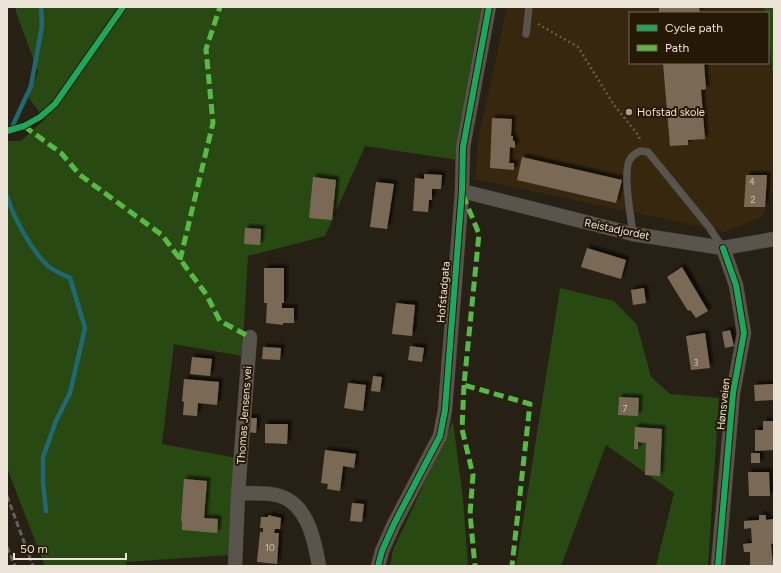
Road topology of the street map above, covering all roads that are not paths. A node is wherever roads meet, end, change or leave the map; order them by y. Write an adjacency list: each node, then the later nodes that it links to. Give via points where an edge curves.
1 (489, 7): 4 (street, Hofstadgata, via 463,147)
2 (529, 7): 3 (lane)
3 (526, 34)
4 (462, 191): 5 (street, Reistadjordet); 12 (street, Hofstadgata, via 445,410 440,436 394,524)
5 (634, 234): 7 (street, Reistadjordet); 7 (lane, via 629,208 628,168 633,154 640,151 648,152)
6 (774, 239): 7 (street, Reistadjordet)
7 (723, 248): 13 (street, Hønsveien, via 736,285 744,333 733,393)
8 (250, 337): 9 (street, Thomas Jensens vei)
9 (238, 493): 10 (street, Thomas Jensens vei); 11 (street, via 286,498 298,508 308,523)
10 (235, 566)
11 (320, 566)
12 (378, 566)
13 (718, 566)

